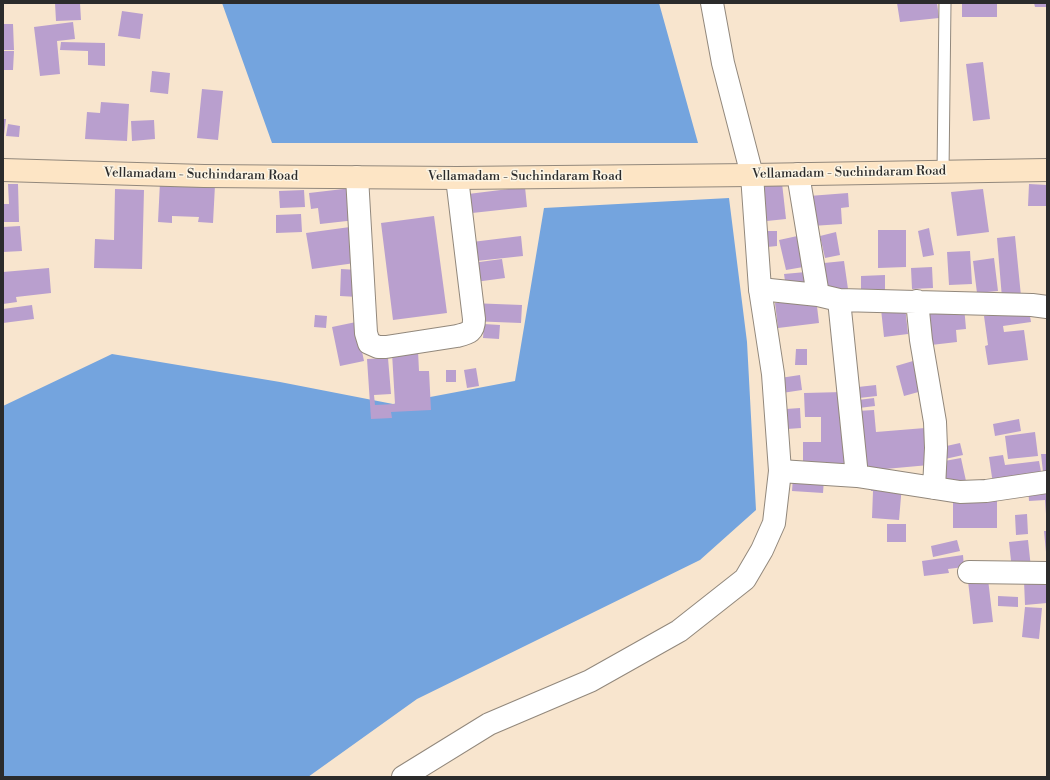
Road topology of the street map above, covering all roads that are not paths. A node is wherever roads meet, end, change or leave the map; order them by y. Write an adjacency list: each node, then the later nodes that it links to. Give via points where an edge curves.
1 (712, 3): 7 (street, via 723,63)
2 (944, 3): 5 (lane)
3 (3, 170): 8 (main road, Vellamadam - Suchindaram Road, via 204,176)
4 (1047, 170): 5 (main road, Vellamadam - Suchindaram Road)
5 (943, 172): 6 (main road, Vellamadam - Suchindaram Road)
6 (798, 174): 7 (main road, Vellamadam - Suchindaram Road); 11 (street)
7 (752, 175): 9 (main road, Vellamadam - Suchindaram Road); 10 (street)
8 (356, 177): 9 (main road, Vellamadam - Suchindaram Road); 9 (street, via 366,333 369,343 378,347 458,336 469,333 474,327)
9 (457, 178)
10 (760, 289): 11 (street); 14 (street, via 773,374)
11 (828, 297): 12 (street); 15 (street)
12 (917, 301): 13 (street); 17 (street, via 935,422)
13 (1047, 307)
14 (780, 471): 15 (street); 20 (street, via 774,523 745,579 679,631 590,681 489,724)
15 (857, 476): 17 (street)
16 (1047, 482): 17 (street, via 973,492)
17 (934, 488)
18 (969, 572): 19 (street)
19 (1047, 573)
20 (403, 777)

